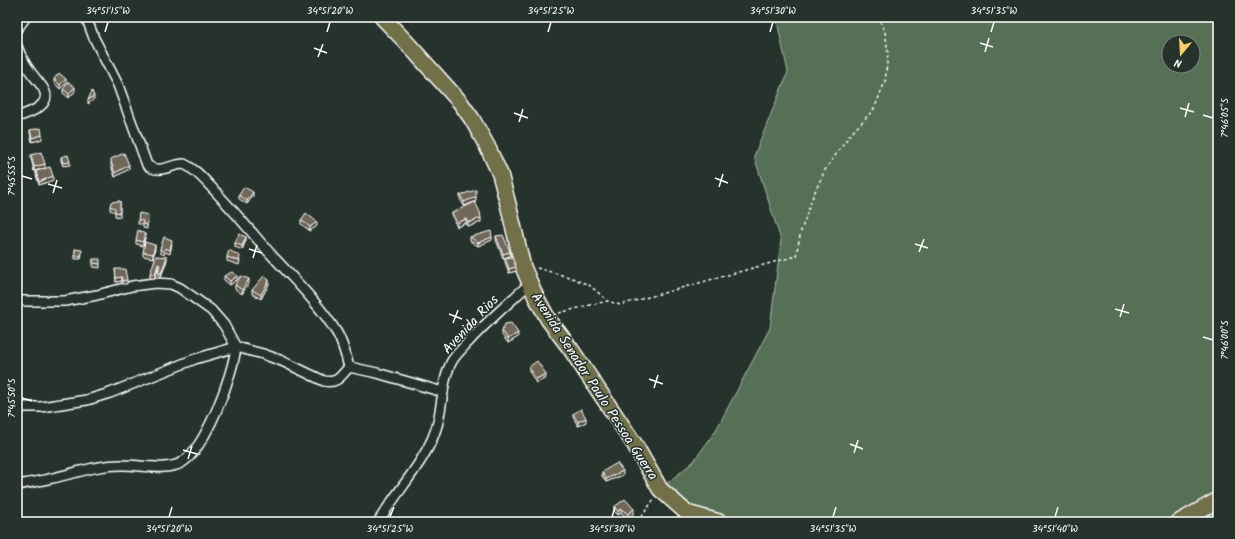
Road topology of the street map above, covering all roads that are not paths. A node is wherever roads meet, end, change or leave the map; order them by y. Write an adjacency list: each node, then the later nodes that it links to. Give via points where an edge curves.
1 (26, 17): 4 (street)
2 (86, 17): 10 (street, via 118,85 147,165 161,170 184,164 194,170 286,268 326,317 338,334)
3 (382, 17): 7 (main road, Avenida Senador Paulo Pessoa Guerra, via 460,102 487,146 500,174)
4 (17, 29)
5 (17, 46): 6 (street, via 46,96 40,107)
6 (17, 117)
7 (529, 284): 11 (street, Avenida Rios, via 457,354 451,363); 16 (main road, Avenida Senador Paulo Pessoa Guerra, via 548,319 635,445 660,489 687,513)
8 (17, 302): 9 (street, via 65,301 132,286 171,284 211,310 224,325)
9 (236, 347): 10 (street, via 282,361 324,381 337,380); 12 (street, via 195,359 87,400 41,407); 13 (street, via 232,368 207,430 197,447 182,463 163,466 112,465)
10 (349, 367): 11 (street)
11 (443, 392): 15 (street, Avenida Rios, via 440,416 430,444)
12 (17, 407)
13 (17, 485)
14 (1218, 500): 17 (main road)
15 (378, 522)
16 (719, 522)
17 (1179, 522)

